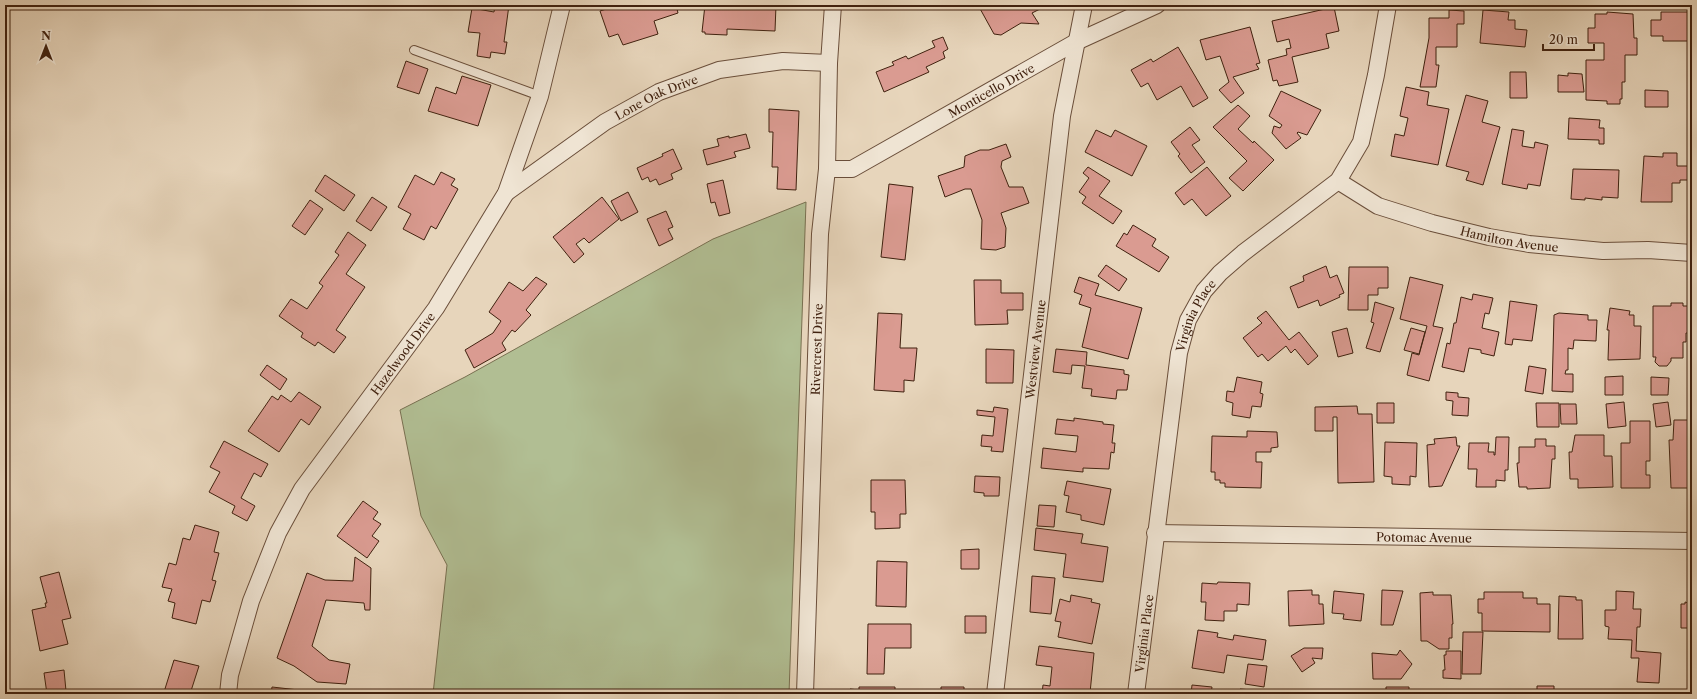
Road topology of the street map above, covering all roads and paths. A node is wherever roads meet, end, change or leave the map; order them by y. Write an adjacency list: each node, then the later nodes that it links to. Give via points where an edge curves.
1 (562, 5): 9 (street, Hazelwood Drive)
2 (833, 5): 8 (street, Rivercrest Drive)
3 (1084, 5): 6 (street, Westview Avenue)
4 (1157, 5): 6 (street, Monticello Drive)
5 (1388, 5): 11 (street, Virginia Place, via 1361,142)
6 (1076, 42): 10 (street, Monticello Drive, via 852,169); 18 (street, Westview Avenue, via 1062,116)
7 (414, 50): 9 (lane)
8 (829, 63): 10 (street, Rivercrest Drive); 12 (street, Lone Oak Drive, via 783,61 719,70 659,92 605,122)
9 (540, 96): 12 (street, Hazelwood Drive)
10 (827, 169): 17 (street, Rivercrest Drive, via 820,234)
11 (1338, 181): 13 (street, Hamilton Avenue, via 1378,206 1489,237 1603,252 1648,250); 14 (street, Virginia Place, via 1220,273 1204,291 1188,320 1179,353)
12 (506, 193): 16 (street, Hazelwood Drive, via 436,308 302,488 278,533 251,601 230,675)
13 (1692, 253)
14 (1155, 533): 15 (street, Potomac Avenue); 19 (street, Virginia Place)
15 (1692, 541)
16 (228, 694)
17 (805, 694)
18 (995, 694)
19 (1136, 694)

